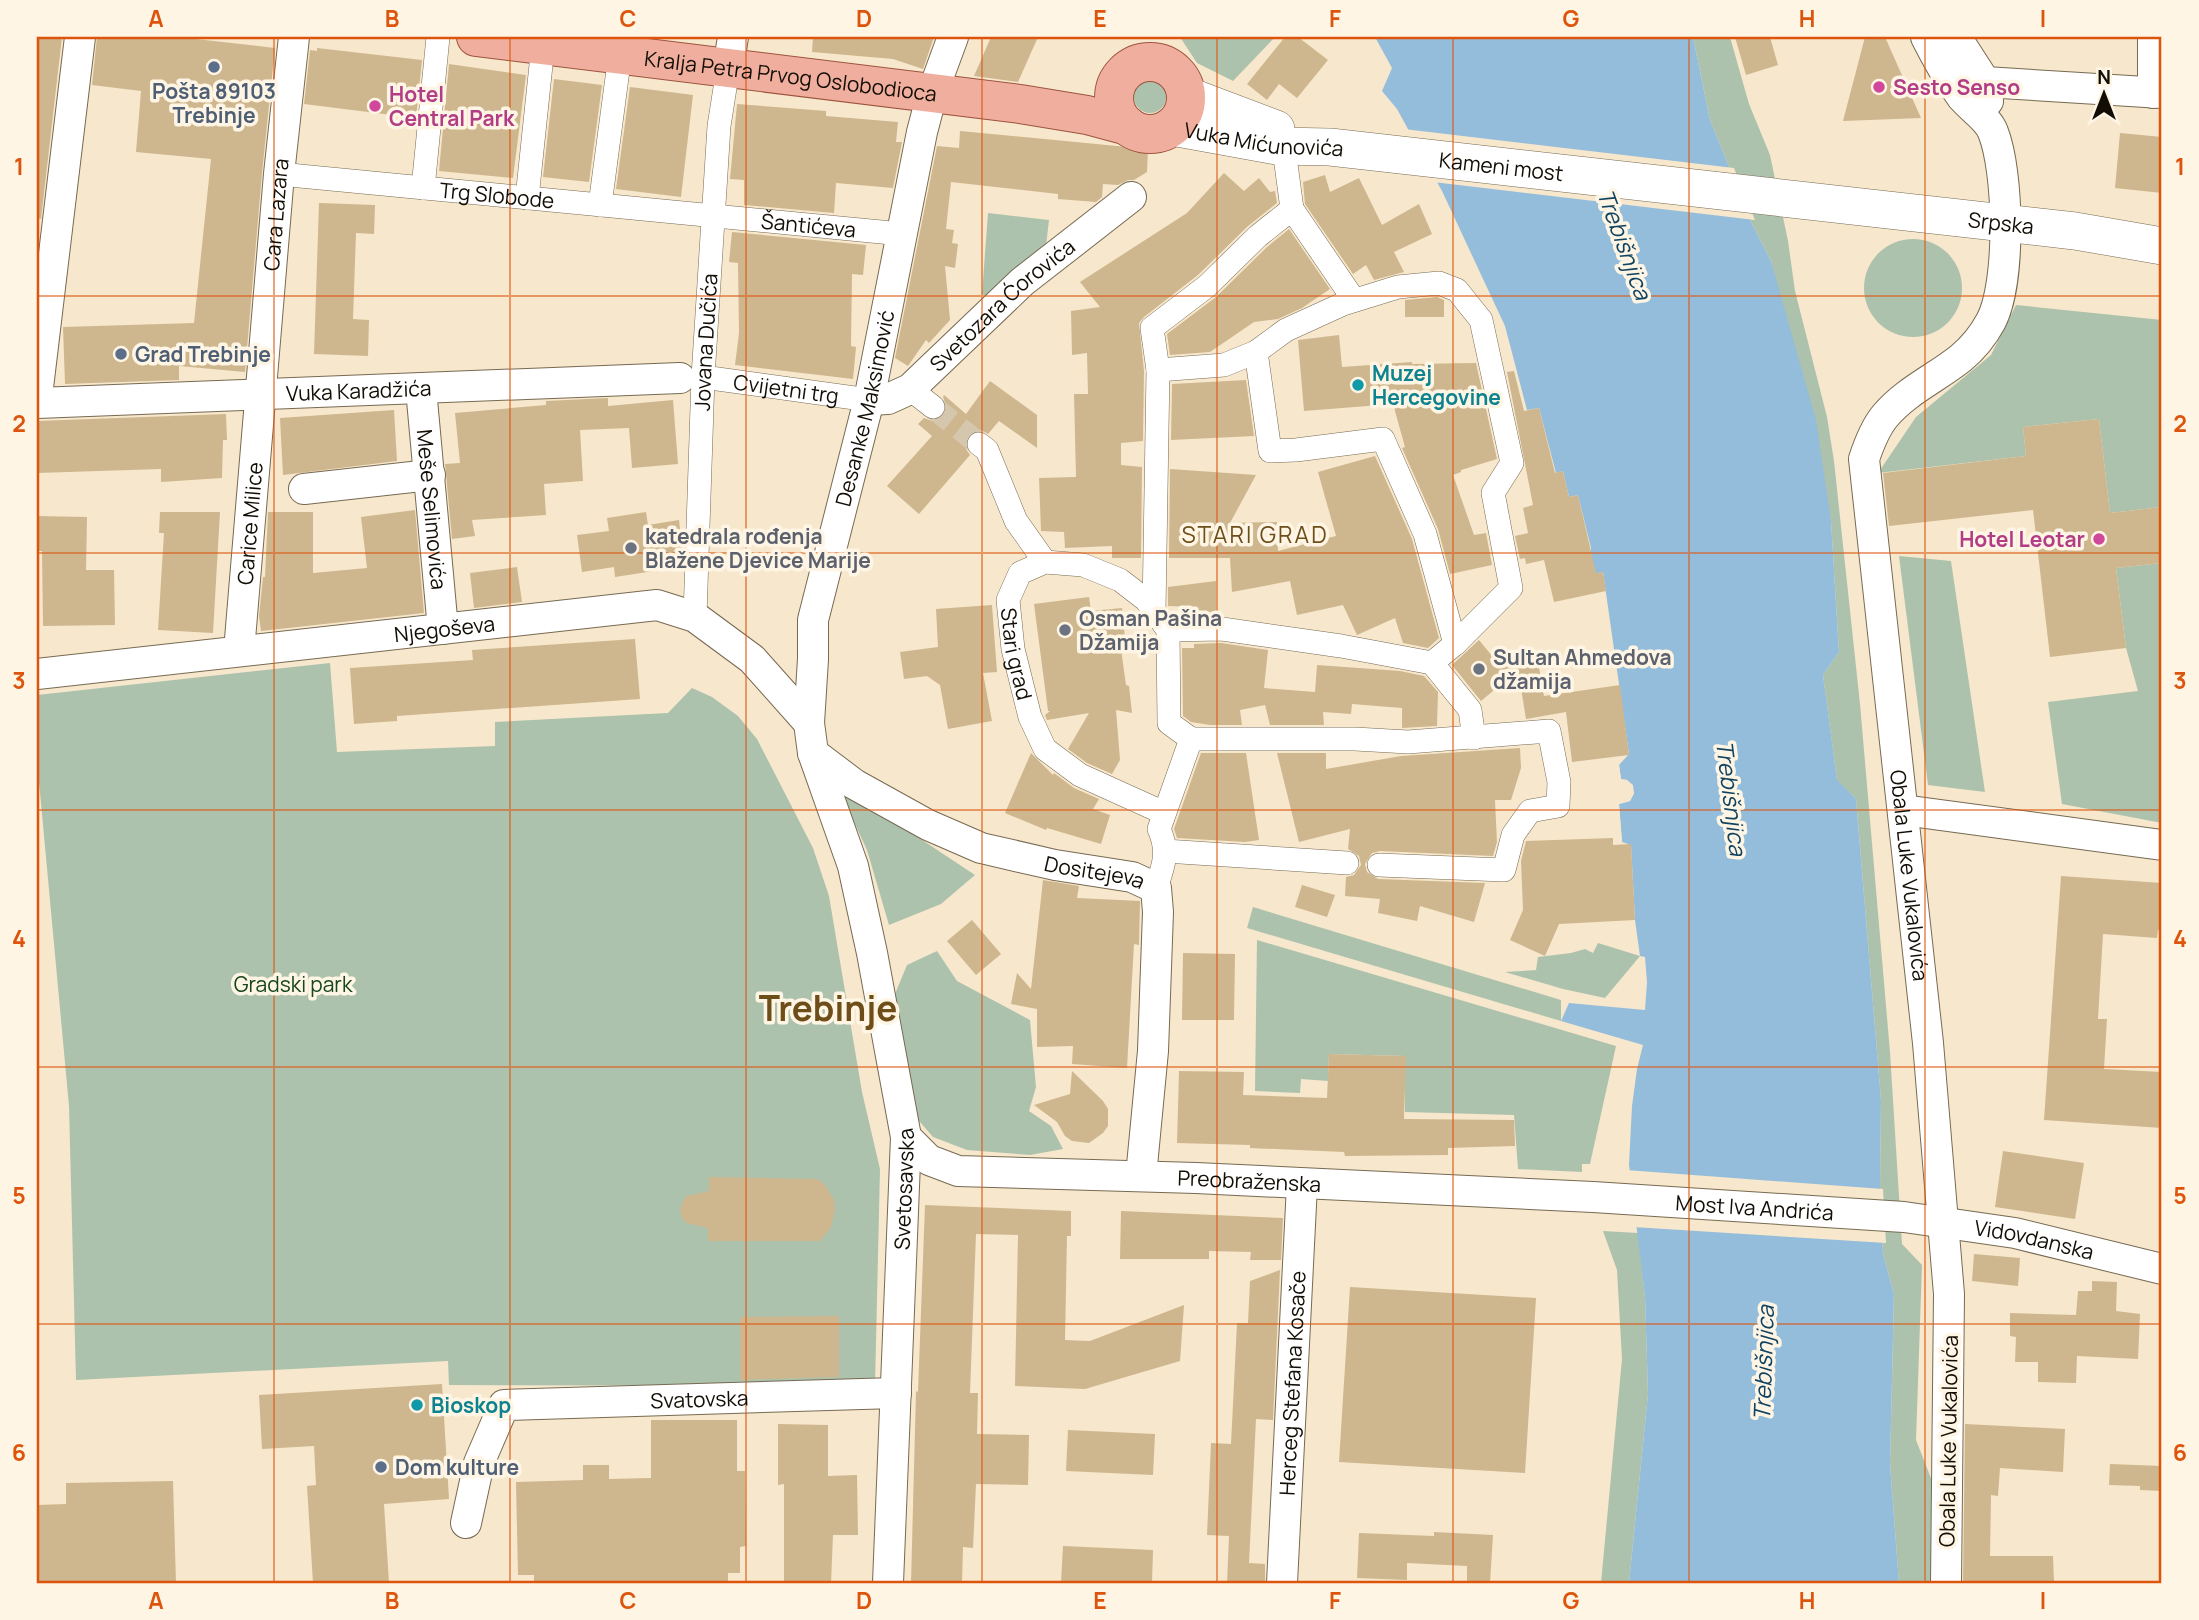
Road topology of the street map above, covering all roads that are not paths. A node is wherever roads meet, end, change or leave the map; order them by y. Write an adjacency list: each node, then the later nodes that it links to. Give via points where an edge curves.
1 (80, 37): 37 (street)
2 (294, 37): 20 (street, Cara Lazara)
3 (438, 37): 21 (street)
4 (476, 37): 10 (main road, Kralja Petra Prvog Oslobodioca)
5 (953, 37): 16 (street, Desanke Maksimović)
6 (1117, 37): 17 (main road)
7 (1926, 37): 14 (street)
8 (1956, 37): 14 (street)
9 (2153, 37): 15 (street)
10 (539, 42): 12 (main road, Kralja Petra Prvog Oslobodioca); 23 (street)
11 (730, 53): 12 (main road, Kralja Petra Prvog Oslobodioca); 16 (main road, Kralja Petra Prvog Oslobodioca); 27 (street, Jovana Dučića, via 719,126)
12 (620, 55): 25 (street)
13 (1167, 81): 17 (main road, via 1155,62 1143,62 1132,67); 17 (main road, via 1161,132 1138,132); 18 (street, Vuka Mićunovića, via 1277,146)
14 (1973, 89): 15 (street); 28 (street, Obala Luke Vukalovića, via 2000,158)
15 (2157, 93)
16 (932, 94): 17 (main road, Kralja Petra Prvog Oslobodioca, via 1087,115); 29 (street, Desanke Maksimović)
17 (1122, 99)
18 (1330, 147): 24 (street, Kameni most)
19 (1286, 164): 26 (street)
20 (279, 174): 21 (street, Trg Slobode); 36 (street, Cara Lazara)
21 (423, 188): 23 (street, Trg Slobode)
22 (1131, 197): 38 (street, Svetozara Ćorovića, via 1022,282 922,398)
23 (527, 198): 25 (street, Trg Slobode)
24 (1840, 204): 28 (street, Srpska)
25 (600, 205): 27 (street, Trg Slobode)
26 (1292, 209): 31 (street); 33 (street, via 1207,286 1152,328)
27 (714, 216): 29 (street, Šantićeva); 34 (street, Jovana Dučića)
28 (2005, 225): 30 (street, Srpska); 56 (street, Obala Luke Vukalovića, via 2002,273 1992,320 1962,357 1884,417 1864,458)
29 (902, 234): 38 (street, Desanke Maksimović)
30 (2162, 246)
31 (1354, 300): 32 (street, via 1286,330); 48 (street, via 1398,287 1439,283 1457,290 1481,320 1512,463 1493,493 1511,587)
32 (1256, 352): 33 (street, via 1224,365); 48 (street, via 1270,451 1384,439 1425,534)
33 (1158, 370): 44 (street)
34 (692, 377): 35 (street, Vuka Karadžića); 38 (street, Cvijetni trg); 45 (street, Jovana Dučića)
35 (421, 389): 36 (street, Vuka Karadžića); 41 (street, Meše Selimovića)
36 (262, 395): 39 (street, Vuka Karadžića); 49 (street, Carice Milice)
37 (37, 396)
38 (869, 400): 52 (street, Desanke Maksimović, via 813,620)
39 (37, 403)
40 (979, 444): 43 (street, via 987,450 1016,521)
41 (430, 475): 42 (street); 46 (street, Meše Selimovića)
42 (304, 489)
43 (1045, 562): 44 (street, via 1083,565 1120,580); 57 (street, Stari grad, via 1020,573 1008,600 1013,649 1030,717 1045,750 1080,775)
44 (1154, 611): 47 (street)
45 (695, 617): 46 (street, Njegoševa, via 657,605); 52 (street, Njegoševa, via 752,659)
46 (443, 629): 49 (street, Njegoševa)
47 (1168, 630): 50 (street, via 1222,629); 54 (street, via 1169,723)
48 (1455, 644): 50 (street)
49 (239, 651): 51 (street, Njegoševa)
50 (1432, 663): 53 (street, via 1470,710)
51 (37, 674)
52 (809, 723): 55 (street, Svetosavska)
53 (1474, 738): 54 (street, via 1408,742); 61 (street, via 1549,731 1559,782 1558,806 1530,811 1513,835 1503,870)
54 (1191, 739): 57 (street)
55 (813, 753): 62 (street, Dositejeva, via 854,784 981,848 1132,877); 63 (street, Svetosavska, via 853,866)
56 (1903, 810): 58 (street); 68 (street, Obala Luke Vukalovića)
57 (1164, 813): 59 (street, via 1159,829)
58 (2162, 845)
59 (1165, 851): 60 (street); 62 (street)
60 (1347, 863)
61 (1379, 866)
62 (1156, 888): 64 (street, Dositejeva, via 1153,1051)
63 (906, 1137): 64 (street, Preobraženska, via 929,1160 958,1171); 70 (street, Svetosavska)
64 (1141, 1176): 65 (street, Preobraženska)
65 (1302, 1185): 66 (street, Preobraženska); 73 (street, Herceg Stefana Kosače)
66 (1605, 1198): 67 (street, Most Iva Andrića)
67 (1904, 1217): 68 (street, Vidovdanska)
68 (1944, 1222): 69 (street, Vidovdanska, via 2015,1233); 74 (street, Obala Luke Vukalovića, via 1949,1294)
69 (2162, 1269)
70 (896, 1393): 71 (street, Svatovska, via 504,1405 479,1463); 72 (street, Svetosavska)
71 (466, 1523)
72 (888, 1583)
73 (1282, 1583)
74 (1946, 1583)

